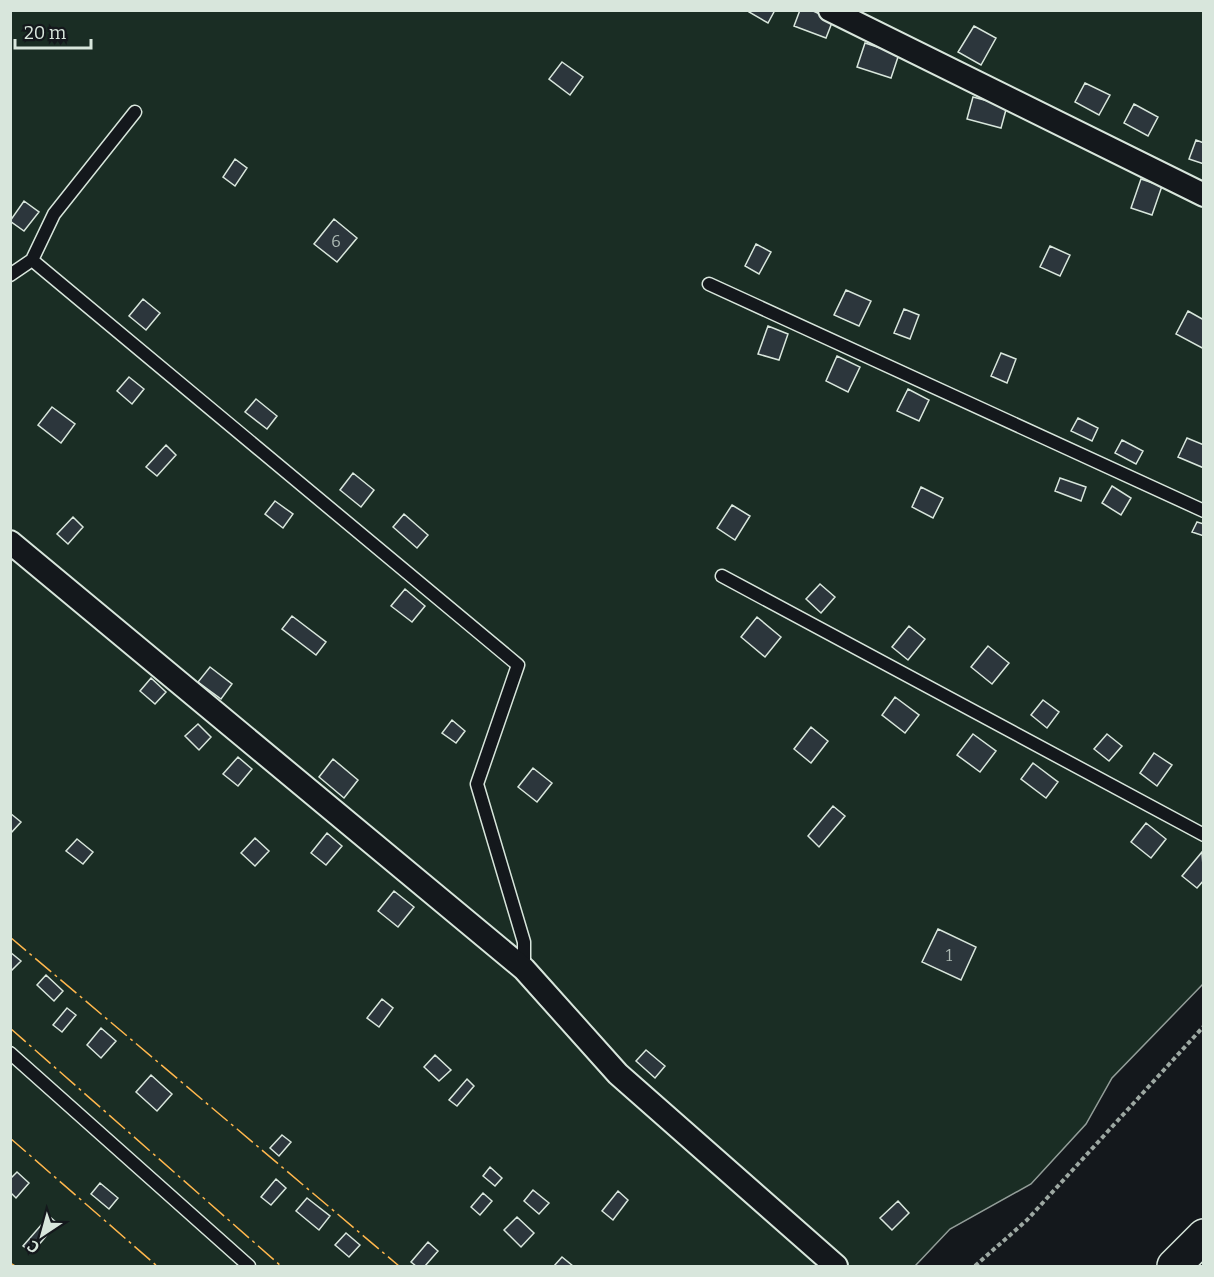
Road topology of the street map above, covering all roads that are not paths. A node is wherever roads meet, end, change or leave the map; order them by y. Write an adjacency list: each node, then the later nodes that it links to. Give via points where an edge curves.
1 (830, 10): 3 (street)
2 (135, 112): 4 (lane, via 54,214)
3 (1203, 195)
4 (32, 261): 5 (lane); 11 (lane, via 518,665 477,784 524,942)
5 (10, 274)
6 (709, 284): 7 (lane)
7 (1203, 511)
8 (10, 542): 11 (street)
9 (722, 576): 10 (lane)
10 (1203, 835)
11 (524, 969): 15 (street, via 618,1074)
12 (10, 1053): 14 (lane)
13 (1203, 1236): 16 (main road)
14 (249, 1266)
15 (836, 1266)
16 (1174, 1266)

